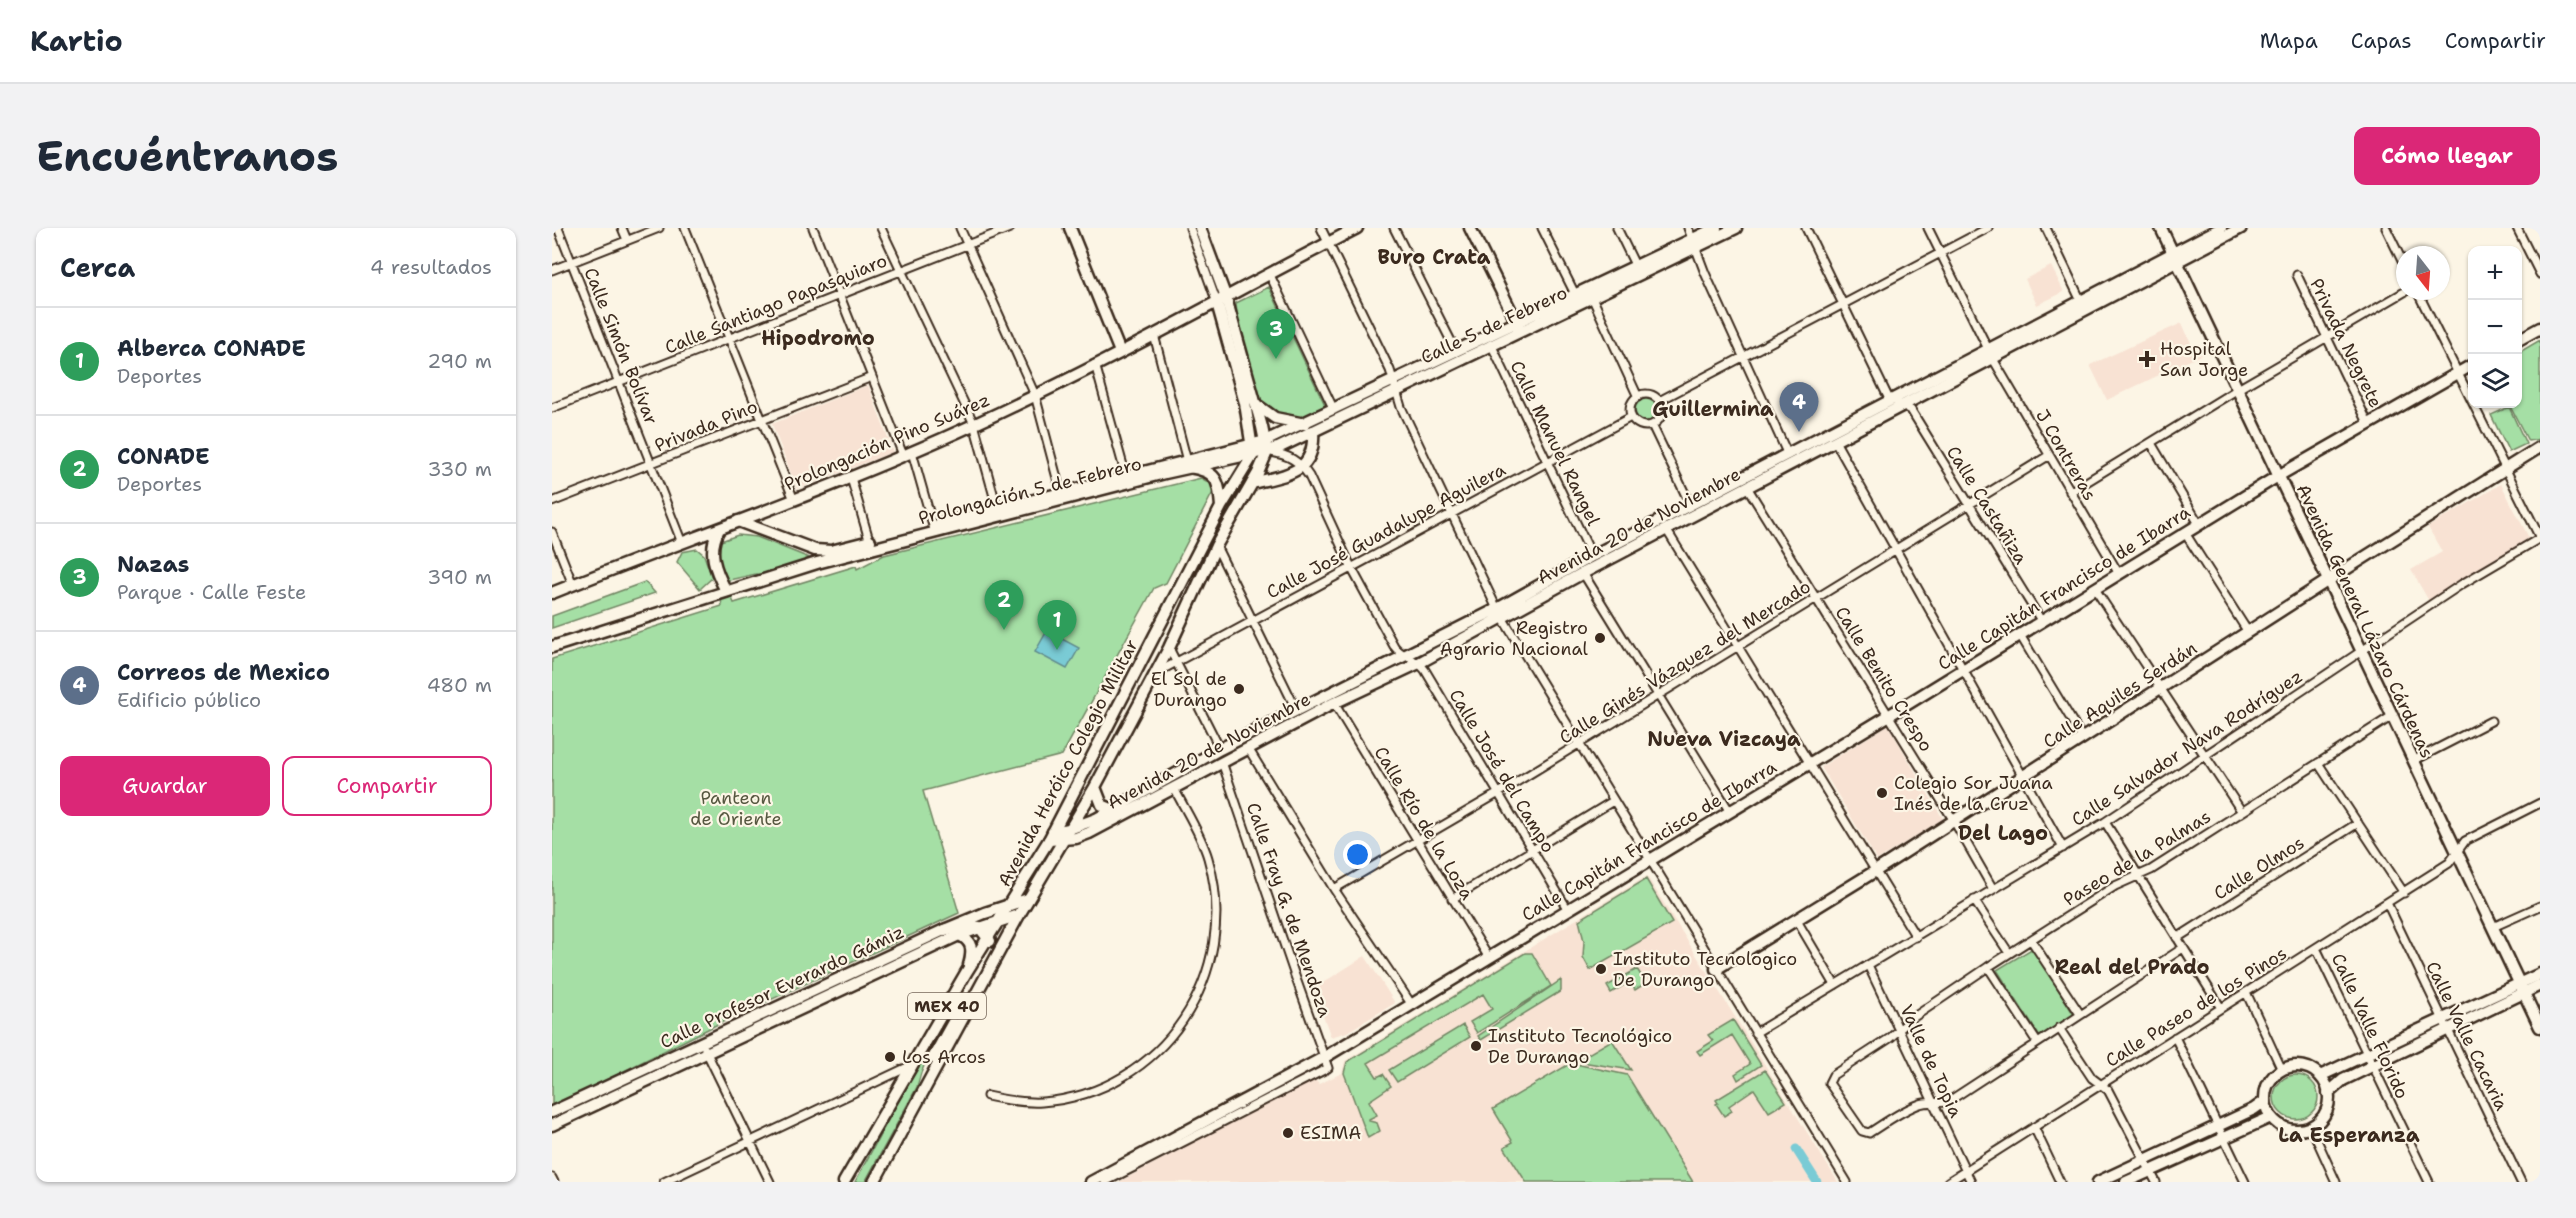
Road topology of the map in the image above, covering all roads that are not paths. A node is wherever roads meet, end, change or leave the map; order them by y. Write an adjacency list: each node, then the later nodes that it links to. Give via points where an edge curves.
1 (558, 228): 37 (street, Calle Simón Bolívar)
2 (622, 228): 30 (street)
3 (659, 228): 30 (street)
4 (686, 228): 57 (street)
5 (813, 228): 45 (street)
6 (880, 228): 40 (street)
7 (960, 228): 33 (street)
8 (1010, 228): 33 (street, Calle Santiago Papasquiaro)
9 (1070, 228): 60 (main road)
10 (1190, 228): 48 (street)
11 (1200, 228): 48 (main road)
12 (1320, 228): 31 (street)
13 (1357, 228): 31 (main road, Prolongación Pino Suárez)
14 (1394, 228): 59 (street)
15 (1470, 228): 52 (main road)
16 (1542, 228): 47 (street)
17 (1617, 228): 38 (street)
18 (1688, 228): 32 (street)
19 (1716, 228): 32 (main road, Calle 5 de Febrero)
20 (1736, 228): 32 (main road, Calle 5 de Febrero)
21 (1806, 228): 51 (street)
22 (1928, 228): 35 (street, J Contreras)
23 (1988, 228): 35 (street)
24 (2046, 228): 50 (street)
25 (2161, 228): 36 (main road, Avenida General Lázaro Cárdenas)
26 (2221, 228): 36 (main road, Avenida 20 de Noviembre)
27 (2241, 228): 36 (main road, Avenida 20 de Noviembre)
28 (2386, 228): 34 (street)
29 (2517, 228): 42 (street)
30 (627, 240): 37 (street)
31 (1327, 243): 41 (main road, Prolongación Pino Suárez); 68 (street)
32 (1695, 243): 38 (main road, Calle 5 de Febrero); 44 (main road, Calle 5 de Febrero); 62 (street)
33 (967, 244): 40 (street, Calle Santiago Papasquiaro); 70 (street)
34 (2396, 249)
35 (1940, 253): 51 (street); 61 (street, J Contreras)
36 (2175, 258): 50 (main road, Avenida 20 de Noviembre); 61 (main road, Avenida 20 de Noviembre); 69 (main road, Avenida General Lázaro Cárdenas)
37 (571, 262): 39 (street); 67 (street, Calle Simón Bolívar)
38 (1636, 267): 44 (main road, Calle 5 de Febrero)
39 (552, 270)
40 (901, 271): 45 (street, Calle Santiago Papasquiaro); 81 (street)
41 (1269, 273): 48 (main road, Prolongación Pino Suárez); 77 (street)
42 (2540, 274)
43 (2297, 275): 55 (street, Privada Negrete)
44 (1590, 293): 47 (main road, Calle 5 de Febrero); 71 (street)
45 (840, 295): 57 (street, Calle Santiago Papasquiaro); 66 (street)
46 (2396, 297): 55 (street)
47 (1578, 299): 52 (main road, Calle 5 de Febrero)
48 (1221, 300): 54 (main road, Prolongación Pino Suárez); 74 (main road); 88 (main road)
49 (2421, 300): 65 (street)
50 (2081, 301): 61 (main road, Avenida 20 de Noviembre)
51 (1843, 304): 62 (street); 73 (street)
52 (1519, 327): 58 (main road, Calle 5 de Febrero); 59 (main road, Calle 5 de Febrero)
53 (2540, 328): 56 (main road)
54 (1154, 335): 60 (main road, Prolongación Pino Suárez); 94 (street)
55 (2327, 337): 69 (street); 80 (street, Privada Negrete)
56 (2522, 337)
57 (729, 339): 67 (street, Calle Santiago Papasquiaro); 79 (street)
58 (1491, 344): 68 (main road, Calle 5 de Febrero); 92 (street, Calle Manuel Rangel)
59 (1456, 351): 68 (main road, Calle 5 de Febrero)
60 (1120, 352): 63 (main road, Prolongación Pino Suárez)
61 (1990, 354): 73 (main road, Avenida 20 de Noviembre); 75 (main road, Avenida 20 de Noviembre); 91 (street, J Contreras)
62 (1744, 358): 72 (street); 90 (street)
63 (1095, 364): 70 (main road, Prolongación Pino Suárez); 99 (street)
64 (2468, 367): 65 (main road, Calle Capitán Francisco de Ibarra)
65 (2457, 374): 80 (main road, Calle Capitán Francisco de Ibarra); 96 (street)
66 (872, 377): 79 (street, Privada Pino); 89 (street)
67 (619, 382): 76 (street, Calle Santiago Papasquiaro); 93 (street, Calle Simón Bolívar)
68 (1395, 385): 77 (main road, Calle 5 de Febrero); 83 (main road, Calle 5 de Febrero); 110 (street, via 1401,407)
69 (2238, 389): 85 (street); 97 (main road, Avenida General Lázaro Cárdenas)
70 (1035, 395): 81 (main road, Prolongación Pino Suárez); 103 (street)
71 (1638, 397): 72 (street, via 1649,395); 78 (street, via 1632,403)
72 (1659, 401): 82 (street, via 1661,415)
73 (1892, 401): 75 (street); 90 (main road, Avenida 20 de Noviembre)
74 (1256, 404): 83 (main road, via 1275,418); 86 (main road)
75 (1906, 405): 84 (main road, Avenida 20 de Noviembre); 107 (street, Calle Castañiza)
76 (552, 408)
77 (1334, 410): 83 (main road, Calle 5 de Febrero)
78 (1631, 417): 82 (street, via 1638,424); 92 (street, Calle José Guadalupe Aguilera)
79 (762, 420): 93 (street, Privada Pino); 104 (street)
80 (2368, 423): 97 (main road, Calle Capitán Francisco de Ibarra)
81 (974, 424): 89 (main road, Prolongación Pino Suárez); 109 (street)
82 (1652, 425): 106 (street)
83 (1309, 428): 86 (main road, Calle 5 de Febrero); 95 (main road, via 1312,454)
84 (1835, 441): 101 (main road, Avenida 20 de Noviembre); 122 (street)
85 (2151, 443): 102 (street); 112 (street)
86 (1266, 447): 88 (main road, Prolongación 5 de Febrero); 95 (street); 100 (main road, Avenida Heróico Colegio Militar)
87 (2540, 447): 96 (main road, Calle Aquiles Serdán)
88 (1252, 450): 94 (main road, Prolongación 5 de Febrero); 108 (main road, Avenida Heróico Colegio Militar)
89 (907, 453): 98 (main road, Prolongación Pino Suárez); 114 (street)
90 (1788, 455): 106 (main road, Avenida 20 de Noviembre)
91 (2048, 456): 102 (street, J Contreras); 107 (street, Calle Ginés Vázquez del Mercado)
92 (1547, 462): 110 (street, Calle José Guadalupe Aguilera); 123 (street, Calle Manuel Rangel)
93 (652, 464): 105 (street, Privada Pino); 119 (street, Calle Simón Bolívar)
94 (1187, 464): 99 (main road, Prolongación 5 de Febrero); 108 (main road, via 1212,473 1219,487)
95 (1303, 467): 100 (main road); 124 (street)
96 (2505, 469): 118 (street); 127 (main road, Calle Aquiles Serdán)
97 (2278, 476): 112 (main road, Calle Capitán Francisco de Ibarra); 127 (main road, Avenida General Lázaro Cárdenas)
98 (851, 478): 104 (main road, Prolongación Pino Suárez); 120 (street)
99 (1127, 479): 103 (main road, Prolongación 5 de Febrero)
100 (1252, 483): 121 (main road, Avenida Heróico Colegio Militar)
101 (1747, 487): 115 (main road, Avenida 20 de Noviembre); 132 (street, Calle Benito Crespo)
102 (2070, 492): 126 (street, J Contreras)
103 (1062, 496): 109 (main road, Prolongación 5 de Febrero)
104 (794, 500): 111 (main road, Prolongación Pino Suárez)
105 (552, 502)
106 (1690, 504): 123 (main road, Avenida 20 de Noviembre)
107 (1969, 504): 122 (street, Calle Ginés Vázquez del Mercado); 135 (street, Calle Castañiza)
108 (1221, 507): 176 (main road, Avenida Heróico Colegio Militar)
109 (998, 513): 114 (main road, Prolongación 5 de Febrero)
110 (1451, 515): 124 (street, Calle José Guadalupe Aguilera); 133 (street)
111 (738, 521): 113 (main road, Prolongación Pino Suárez); 120 (main road, Prolongación 5 de Febrero, via 804,547 831,551)
112 (2199, 524): 117 (main road, Calle Capitán Francisco de Ibarra)
113 (719, 529): 119 (main road, Prolongación Pino Suárez); 130 (main road, via 712,557)
114 (934, 529): 120 (main road, Prolongación 5 de Febrero)
115 (1665, 529): 125 (main road, Avenida 20 de Noviembre); 138 (street)
116 (552, 532): 128 (street)
117 (2184, 533): 126 (main road, Calle Capitán Francisco de Ibarra); 136 (street)
118 (2540, 538): 141 (street, Calle Salvador Nava Rodríguez)
119 (682, 543): 128 (main road, Prolongación Pino Suárez)
120 (871, 545): 130 (main road, Prolongación 5 de Febrero)
121 (1216, 546): 134 (street); 140 (main road, Avenida Heróico Colegio Militar)
122 (1896, 549): 132 (street, Calle Ginés Vázquez del Mercado); 145 (street)
123 (1592, 556): 133 (main road, Avenida 20 de Noviembre)
124 (1351, 567): 134 (street, Calle José Guadalupe Aguilera); 142 (street)
125 (1583, 573): 133 (main road, Avenida 20 de Noviembre); 148 (street)
126 (2119, 574): 129 (main road, Calle Capitán Francisco de Ibarra)
127 (2327, 581): 136 (main road, Calle Aquiles Serdán); 141 (main road, Avenida General Lázaro Cárdenas)
128 (573, 585): 131 (main road, Prolongación Pino Suárez)
129 (2095, 589): 135 (main road, Calle Capitán Francisco de Ibarra); 147 (street)
130 (726, 591): 139 (main road)
131 (552, 593)
132 (1816, 598): 138 (street, Calle Ginés Vázquez del Mercado); 151 (street, Calle Benito Crespo)
133 (1500, 614): 142 (main road, Avenida 20 de Noviembre); 144 (main road, Avenida 20 de Noviembre); 155 (street)
134 (1252, 620): 143 (street, Calle José Guadalupe Aguilera); 150 (street)
135 (2042, 622): 137 (main road, Calle Capitán Francisco de Ibarra)
136 (2248, 632): 147 (main road, Calle Aquiles Serdán)
137 (2020, 635): 145 (main road, Calle Capitán Francisco de Ibarra); 154 (street)
138 (1737, 647): 148 (street, Calle Ginés Vázquez del Mercado); 162 (street)
139 (552, 648)
140 (1169, 648): 143 (street); 146 (main road, Avenida Heróico Colegio Militar)
141 (2360, 652): 152 (main road, Avenida General Lázaro Cárdenas); 158 (street, Calle Salvador Nava Rodríguez)
142 (1403, 657): 144 (street); 150 (main road, Avenida 20 de Noviembre)
143 (1175, 662): 146 (street, Calle José Guadalupe Aguilera); 157 (street)
144 (1419, 663): 149 (main road, Avenida 20 de Noviembre); 166 (street, Calle José del Campo)
145 (1964, 670): 151 (main road, Calle Capitán Francisco de Ibarra); 163 (street)
146 (1155, 673): 164 (main road, Avenida Heróico Colegio Militar)
147 (2161, 689): 154 (main road, Calle Aquiles Serdán); 158 (street)
148 (1658, 695): 155 (street, Calle Ginés Vázquez del Mercado); 170 (street)
149 (1334, 703): 156 (main road, Avenida 20 de Noviembre); 178 (street, Calle Río de la Loza)
150 (1297, 711): 157 (main road, Avenida 20 de Noviembre)
151 (1888, 716): 162 (main road, Calle Capitán Francisco de Ibarra); 172 (street, Calle Benito Crespo)
152 (2392, 716): 159 (main road, Avenida General Lázaro Cárdenas); 161 (street, Paseo de la Palmas)
153 (2491, 721): 159 (street)
154 (2083, 739): 163 (main road, Calle Aquiles Serdán)
155 (1578, 745): 166 (street, Calle Ginés Vázquez del Mercado); 167 (street)
156 (1248, 748): 160 (main road, Avenida 20 de Noviembre); 185 (street)
157 (1220, 749): 169 (main road, Avenida 20 de Noviembre)
158 (2205, 756): 171 (street); 173 (street, Calle Salvador Nava Rodríguez)
159 (2413, 761): 181 (main road, Avenida General Lázaro Cárdenas)
160 (1222, 762): 165 (main road, Avenida 20 de Noviembre); 232 (street, Calle Fray G. de Mendoza)
161 (2318, 763): 171 (street, Paseo de la Palmas); 174 (street)
162 (1808, 765): 170 (main road, Calle Capitán Francisco de Ibarra); 183 (street)
163 (2022, 777): 172 (main road, Calle Aquiles Serdán); 179 (street)
164 (1095, 787): 169 (main road, via 1102,806); 175 (main road, Avenida Heróico Colegio Militar)
165 (1174, 788): 169 (main road, Avenida 20 de Noviembre); 239 (street, via 1208,858 1215,906 1212,960 1181,1025 1157,1052 1129,1074 1098,1088 1041,1102)
166 (1497, 794): 178 (street, Calle Ginés Vázquez del Mercado); 180 (street, Calle José del Campo)
167 (1613, 801): 180 (street); 182 (street)
168 (2540, 803): 181 (street, Calle Paseo de los Pinos, via 2465,842)
169 (1119, 810): 175 (main road, Avenida 20 de Noviembre); 177 (main road, Avenida 20 de Noviembre, via 1082,836)
170 (1730, 812): 182 (main road, Calle Capitán Francisco de Ibarra)
171 (2242, 812): 184 (street, Paseo de la Palmas)
172 (1954, 822): 183 (main road, Calle Aquiles Serdán); 186 (street, Calle Benito Crespo)
173 (2104, 822): 179 (street, Calle Salvador Nava Rodríguez); 184 (street)
174 (2358, 823): 187 (street); 204 (street, Calle Olmos)
175 (1069, 829): 176 (main road, Avenida 20 de Noviembre); 177 (main road, Avenida Heróico Colegio Militar)
176 (1051, 836): 177 (main road, Avenida 20 de Noviembre); 193 (main road, Avenida Heróico Colegio Militar / MEX 40)
177 (1062, 840): 188 (main road, Avenida Heróico Colegio Militar / MEX 40)
178 (1418, 840): 185 (street, Calle Ginés Vázquez del Mercado); 189 (street, Calle Río de la Loza)
179 (2063, 848): 186 (street, Calle Salvador Nava Rodríguez)
180 (1532, 850): 189 (street); 194 (street, Calle José del Campo)
181 (2457, 852): 187 (street, Calle Paseo de los Pinos, via 2449,863); 199 (main road, Avenida General Lázaro Cárdenas)
182 (1649, 861): 194 (main road, Calle Capitán Francisco de Ibarra); 213 (street)
183 (1877, 870): 196 (main road, Calle Aquiles Serdán); 203 (street)
184 (2138, 876): 204 (street); 205 (street, Paseo de la Palmas, via 2115,886)
185 (1334, 889): 220 (street)
186 (1993, 889): 190 (street, Calle Salvador Nava Rodríguez)
187 (2404, 892): 191 (street, Calle Paseo de los Pinos)
188 (1028, 899): 193 (main road, Calle Profesor Everardo Gámiz); 195 (main road, Avenida Heróico Colegio Militar / MEX 40)
189 (1452, 899): 209 (street, Calle Río de la Loza)
190 (1974, 900): 203 (street, Calle Salvador Nava Rodríguez); 208 (street)
191 (2387, 903): 207 (street, Calle Paseo de los Pinos); 223 (street, Calle Valle Cacaria)
192 (2540, 906): 199 (street)
193 (1009, 907): 197 (main road, Avenida Heróico Colegio Militar / MEX 40); 200 (main road, Calle Profesor Everardo Gámiz)
194 (1568, 910): 209 (main road, Calle Capitán Francisco de Ibarra)
195 (1019, 915): 197 (main road, Calle Profesor Everardo Gámiz); 210 (main road, Avenida Heróico Colegio Militar / MEX 40)
196 (1796, 919): 213 (main road, Calle Aquiles Serdán); 216 (street)
197 (998, 923): 198 (main road, Calle Profesor Everardo Gámiz); 202 (main road, Avenida Heróico Colegio Militar / MEX 40)
198 (979, 927): 200 (main road); 201 (main road, Calle Profesor Everardo Gámiz); 202 (main road)
199 (2493, 927): 218 (main road, Avenida General Lázaro Cárdenas)
200 (944, 930): 230 (main road, Calle Profesor Everardo Gámiz)
201 (960, 935): 214 (main road, via 971,945); 230 (main road, Calle Profesor Everardo Gámiz)
202 (989, 937): 210 (main road); 214 (main road, Avenida Heróico Colegio Militar / MEX 40)
203 (1916, 937): 211 (street, Calle Salvador Nava Rodríguez)
204 (2177, 938): 206 (street)
205 (2031, 940): 208 (street, Paseo de la Palmas); 222 (street)
206 (2183, 948): 221 (street); 222 (street)
207 (2316, 948): 219 (street, Calle Paseo de los Pinos); 231 (street, Calle Valle Florido)
208 (2009, 953): 212 (street, Paseo de la Palmas)
209 (1489, 958): 220 (main road, Calle Capitán Francisco de Ibarra)
210 (991, 962): 214 (main road, via 979,961); 257 (main road, Avenida Heróico Colegio Militar / MEX 40)
211 (1868, 965): 216 (street, Calle Salvador Nava Rodríguez); 226 (street, Valle de Topia)
212 (1988, 967): 226 (street, Paseo de la Palmas); 229 (street)
213 (1716, 969): 227 (street)
214 (968, 971): 233 (main road, Avenida Heróico Colegio Militar / MEX 40)
215 (2540, 974): 218 (main road)
216 (1835, 985): 227 (street, Calle Salvador Nava Rodríguez)
217 (2540, 985): 218 (main road)
218 (2521, 988): 223 (main road); 224 (main road, Avenida General Lázaro Cárdenas)
219 (2246, 992): 221 (street, Calle Paseo de los Pinos); 235 (street)
220 (1412, 1005): 232 (main road, Calle Capitán Francisco de Ibarra)
221 (2221, 1008): 228 (street, Calle Paseo de los Pinos)
222 (2080, 1014): 225 (street)
223 (2445, 1024): 231 (main road); 234 (main road); 269 (street, Calle Valle Cacaria)
224 (2540, 1027)
225 (2059, 1029): 229 (street); 237 (street, via 2092,1078)
226 (1900, 1030): 241 (street, Valle de Topia); 241 (street, Paseo de la Palmas, via 1833,1075 1829,1083 1866,1133 1917,1105)
227 (1755, 1033): 259 (street)
228 (2175, 1036): 237 (street, Calle Paseo de los Pinos); 245 (street)
229 (2037, 1042): 241 (street, via 1949,1101)
230 (704, 1047): 242 (main road, Calle Profesor Everardo Gámiz); 244 (main road, Calle Profesor Everardo Gámiz); 249 (street)
231 (2367, 1054): 234 (street, Calle Valle Florido); 236 (main road)
232 (1327, 1062): 253 (main road, Calle Capitán Francisco de Ibarra)
233 (912, 1065): 249 (street); 256 (main road, Avenida Heróico Colegio Militar / MEX 40)
234 (2372, 1066): 238 (main road, via 2337,1083); 268 (street, Calle Valle Florido)
235 (2282, 1070): 236 (main road, via 2306,1068); 240 (main road, via 2269,1083)
236 (2320, 1076): 238 (main road)
237 (2102, 1084): 247 (street, Calle Paseo de los Pinos); 250 (street, via 2109,1090)
238 (2328, 1093): 246 (main road, via 2325,1113)
239 (987, 1096)
240 (2265, 1101): 243 (main road); 245 (main road)
241 (1934, 1102): 251 (street, Valle de Topia)
242 (552, 1112)
243 (2271, 1117): 246 (main road, via 2289,1129); 248 (main road)
244 (552, 1125)
245 (2218, 1126): 248 (street); 250 (main road)
246 (2311, 1126): 267 (street)
247 (2034, 1127): 251 (street, Calle Paseo de los Pinos); 262 (street)
248 (2223, 1137): 252 (main road); 266 (street)
249 (750, 1142): 254 (street); 255 (street)
250 (2145, 1160): 252 (street); 263 (main road)
251 (1965, 1171): 260 (street, Calle Paseo de los Pinos); 261 (street, Valle de Topia)
252 (2150, 1171): 264 (main road); 265 (street)
253 (1104, 1180): 258 (main road, Calle Capitán Francisco de Ibarra)
254 (664, 1182)
255 (770, 1182)
256 (844, 1182)
257 (874, 1182)
258 (1091, 1182)
259 (1847, 1182)
260 (1948, 1182)
261 (1971, 1182)
262 (2060, 1182)
263 (2098, 1182)
264 (2126, 1182)
265 (2156, 1182)
266 (2245, 1182)
267 (2336, 1182)
268 (2428, 1182)
269 (2521, 1182)

